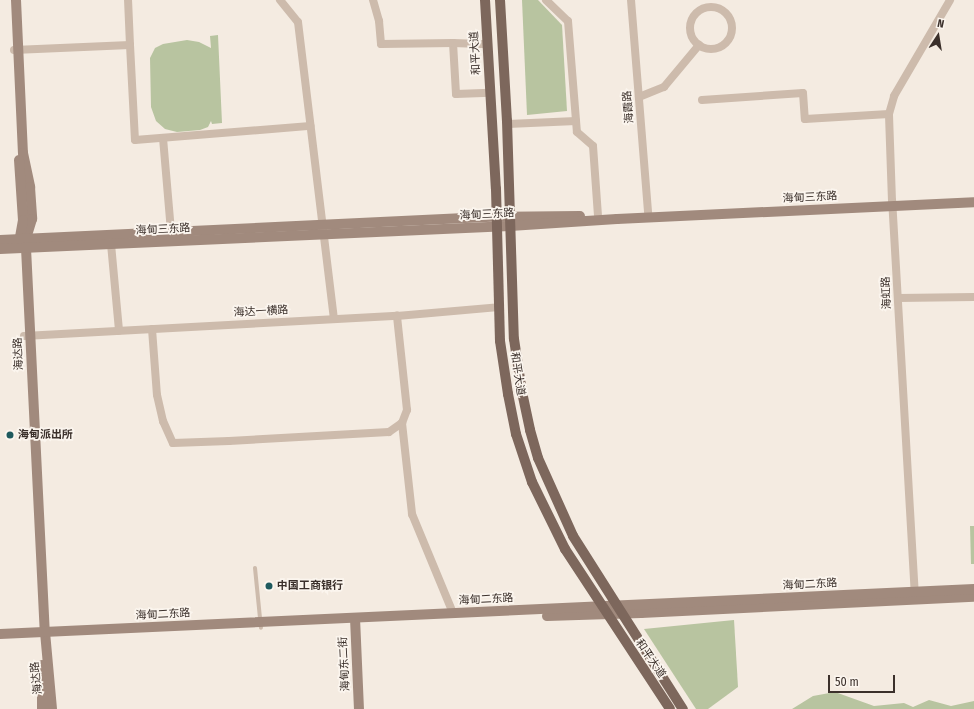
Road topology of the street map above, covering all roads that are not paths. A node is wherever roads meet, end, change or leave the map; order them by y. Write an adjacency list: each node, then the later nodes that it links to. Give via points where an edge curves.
1 (12, 0): 15 (main road, 海达路)
2 (16, 0): 15 (main road, 海达路)
3 (128, 0): 13 (street)
4 (280, 0): 22 (street, via 298,22)
5 (373, 0): 11 (street, via 379,21 380,44)
6 (485, 0): 12 (main road, 和平大道)
7 (500, 0): 21 (main road, 和平大道)
8 (546, 0): 20 (street, via 568,21)
9 (631, 0): 17 (street, 海霞路)
10 (950, 0): 19 (street, 海虹路, via 894,96)
11 (453, 43): 12 (street); 16 (street, via 456,94)
12 (488, 44): 16 (main road, 和平大道)
13 (130, 45): 15 (street); 23 (street, via 135,140)
14 (699, 45): 14 (street, via 691,34 692,19 702,9 717,7 723,10 732,21 732,34 729,40 724,45 712,49); 17 (street, via 664,87)
15 (16, 50): 34 (main road, 海达路, via 23,153 30,187 32,219)
16 (490, 93): 29 (main road, 和平大道)
17 (639, 97): 27 (street, 海霞路)
18 (702, 100): 19 (street, via 803,93 805,119)
19 (889, 114): 26 (street, 海虹路)
20 (576, 121): 21 (street); 28 (street, via 577,132 593,146)
21 (507, 124): 30 (main road, 和平大道)
22 (310, 126): 23 (street); 31 (street)
23 (163, 138): 32 (street)
24 (974, 197): 26 (main road)
25 (974, 202): 26 (main road, 海甸三东路)
26 (892, 203): 27 (main road); 30 (main road, 海甸三东路); 38 (street, 海虹路)
27 (648, 213): 28 (main road)
28 (598, 215): 30 (main road)
29 (496, 222): 30 (main road); 31 (main road); 39 (main road, 和平大道)
30 (510, 222): 51 (main road, 和平大道, via 514,339 530,430 538,458 566,522)
31 (322, 230): 32 (main road); 35 (main road, 海甸三东路); 41 (street)
32 (171, 232): 34 (main road)
33 (0, 240): 34 (main road)
34 (22, 244): 35 (main road, 海甸三东路); 36 (main road, 海甸三东路); 44 (main road, 海达路)
35 (111, 244): 43 (street)
36 (0, 249)
37 (974, 297): 38 (street)
38 (898, 298): 48 (street, 海虹路)
39 (499, 307): 40 (street, 海达一横路); 50 (main road, 和平大道, via 501,348 510,407 532,482 565,549)
40 (397, 316): 41 (street, 海达一横路); 45 (street, via 407,410)
41 (334, 319): 42 (street, 海达一横路)
42 (152, 329): 43 (street, 海达一横路); 45 (street, via 157,396 163,420 173,443 389,432)
43 (119, 331): 44 (street, 海达一横路)
44 (27, 336): 56 (main road, 海达路)
45 (402, 423): 52 (street, via 412,514)
46 (255, 568): 54 (lane)
47 (974, 589): 48 (main road, 海甸二东路)
48 (915, 596): 49 (main road, 海甸二东路); 51 (main road, 海甸二东路)
49 (974, 597)
50 (604, 610): 51 (main road, 海甸二东路); 52 (main road, 海甸二东路); 53 (main road, 海甸二东路); 62 (main road, 和平大道)
51 (619, 610): 63 (main road, 和平大道)
52 (453, 613): 53 (main road, 海甸二东路)
53 (353, 621): 54 (main road, 海甸二东路); 60 (main road, 海甸东二街); 61 (main road, 海甸东二街)
54 (260, 625): 56 (main road, 海甸二东路)
55 (0, 634): 56 (main road, 海甸二东路)
56 (43, 636): 57 (main road, 海甸二东路); 58 (main road, 海达路); 59 (main road, 海达路)
57 (0, 641)
58 (42, 709)
59 (52, 709)
60 (355, 709)
61 (359, 709)
62 (670, 709)
63 (683, 709)

